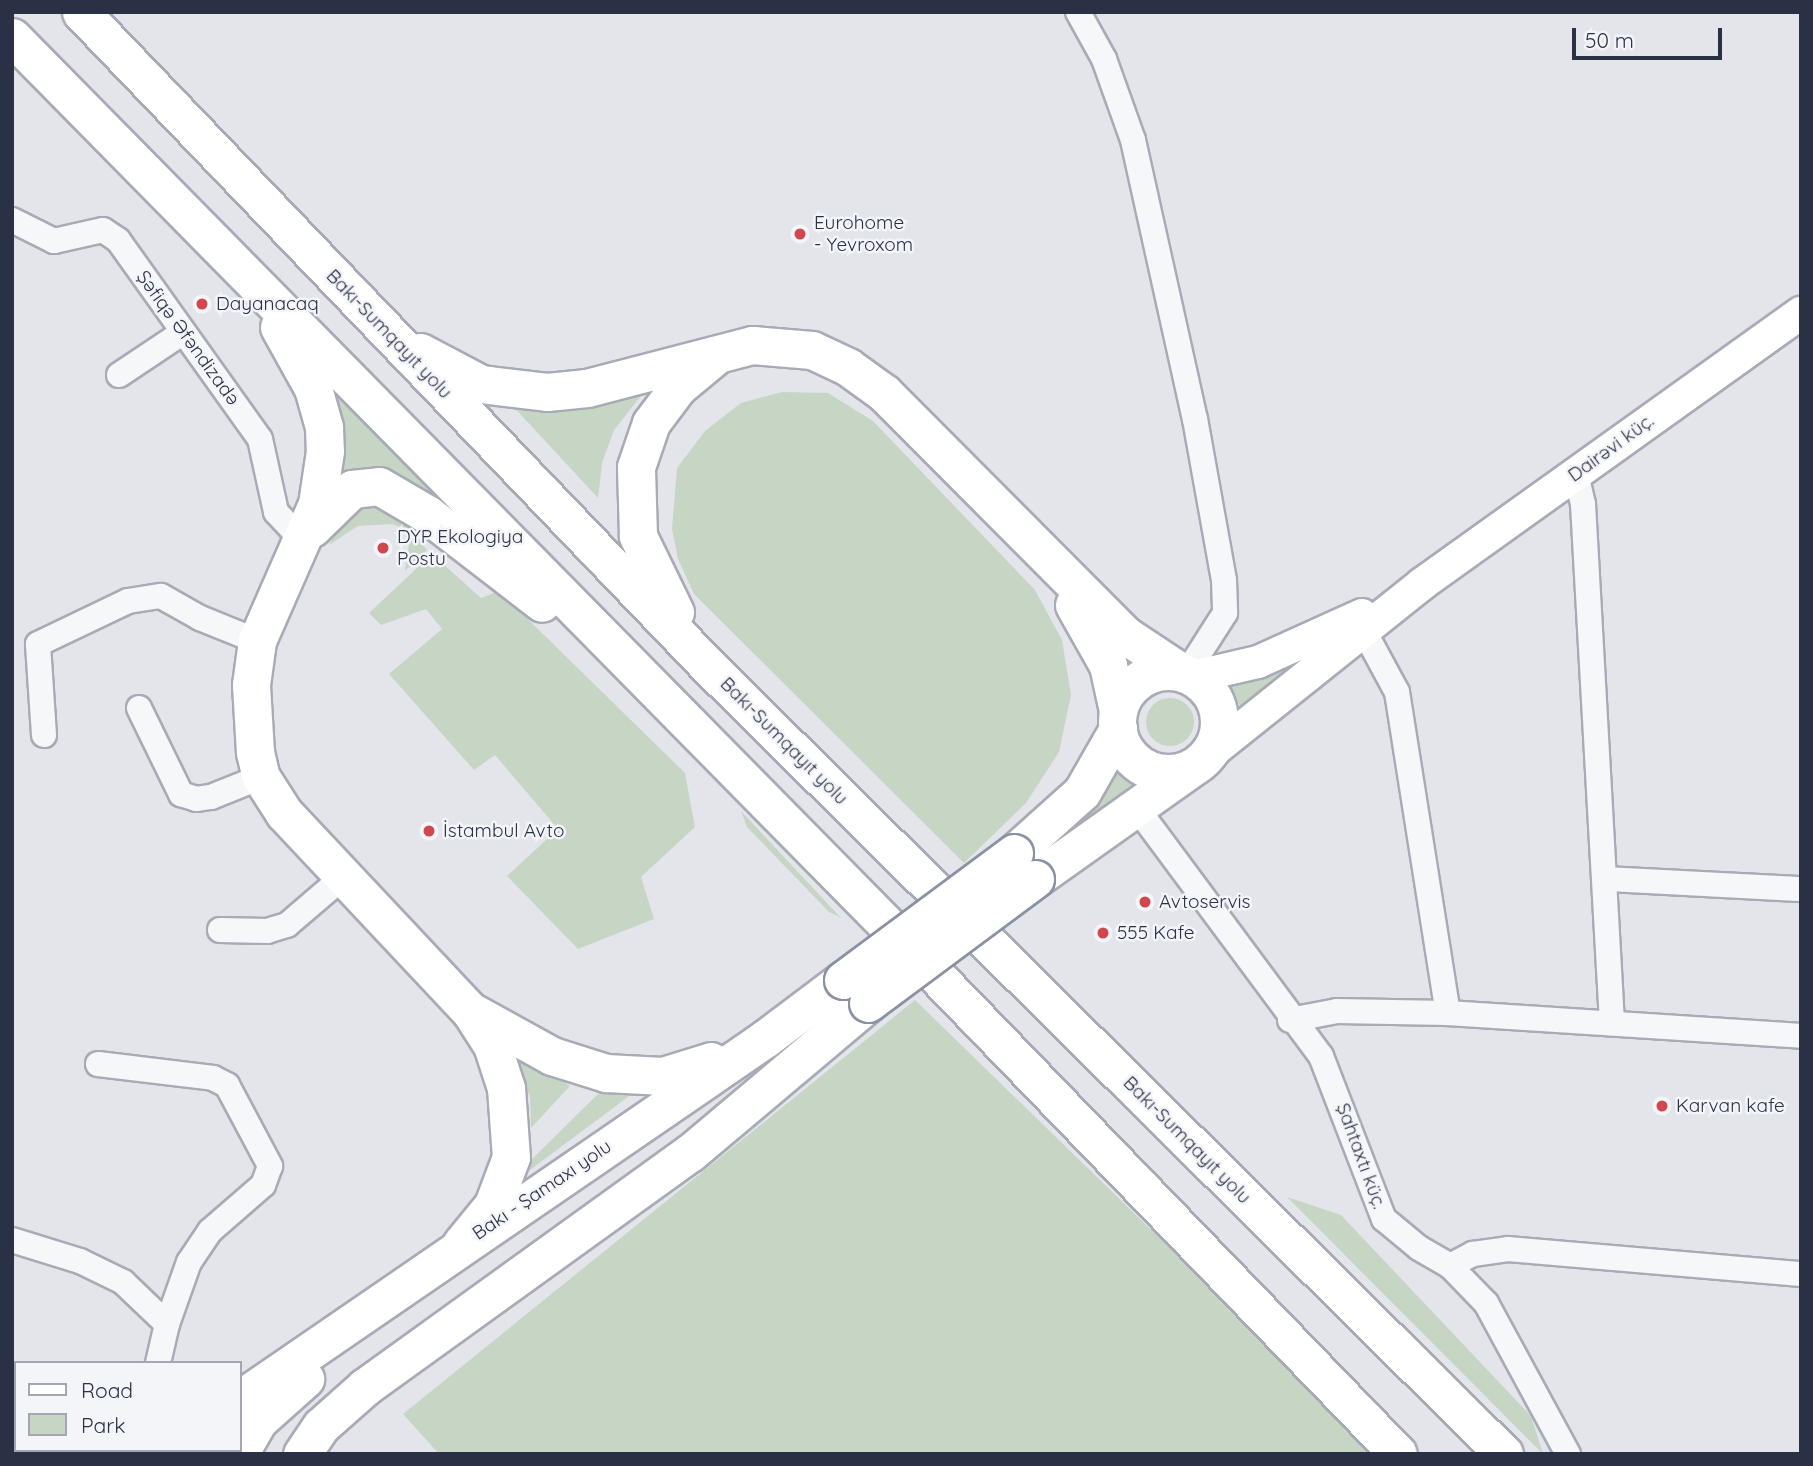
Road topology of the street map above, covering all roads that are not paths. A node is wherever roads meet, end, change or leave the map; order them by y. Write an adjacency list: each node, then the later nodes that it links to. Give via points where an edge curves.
1 (81, 12): 6 (highway, Bakı-Sumqayıt yolu)
2 (92, 12): 6 (highway)
3 (1078, 12): 22 (street, via 1104,59 1133,140 1195,419 1224,580 1225,613)
4 (12, 37): 7 (highway)
5 (12, 56): 7 (highway)
6 (153, 83): 11 (highway, Bakı-Sumqayıt yolu)
7 (107, 135): 9 (highway)
8 (12, 219): 12 (street, Şəfiqə Əfəndizadə, via 54,241 92,231 110,233)
9 (220, 247): 16 (highway, via 296,352 320,410 324,472); 25 (highway)
10 (1801, 313): 15 (main road, Dairəvi küç.)
11 (376, 321): 13 (highway, via 438,364 481,384 516,390 587,388); 21 (highway, Bakı-Sumqayıt yolu)
12 (182, 333): 14 (street); 16 (street, Şəfiqə Əfəndizadə, via 260,439 276,512)
13 (718, 353): 17 (highway, via 776,344 811,350 848,367 884,393); 21 (highway, via 678,387 650,424 635,467 633,492 638,536 648,564)
14 (119, 375)
15 (1576, 474): 18 (main road, Dairəvi küç.); 32 (street, via 1583,505)
16 (302, 540): 20 (highway); 25 (highway, via 352,489 366,486 392,491 500,569)
17 (1040, 554): 22 (highway, via 1143,650); 24 (highway, via 1098,643 1114,684)
18 (1422, 584): 19 (main road, Dairəvi küç.); 22 (main road, Dairəvi küç., via 1284,652)
19 (1364, 631): 27 (main road, Dairəvi küç.); 37 (street, via 1397,692)
20 (257, 640): 26 (street, via 200,618 161,596 120,605 38,644); 28 (highway, via 252,732)
21 (706, 664): 53 (highway, Bakı-Sumqayıt yolu)
22 (1187, 674): 24 (highway, via 1148,674 1124,696); 27 (highway, via 1213,696 1219,723 1212,749)
23 (139, 708): 28 (street, via 181,794 211,797)
24 (1118, 720): 27 (highway, via 1128,752 1147,768 1163,772); 30 (highway, via 1082,792)
25 (696, 730): 52 (highway)
26 (44, 735)
27 (1199, 762): 29 (highway)
28 (261, 777): 31 (highway, via 284,813)
29 (1136, 807): 30 (highway); 38 (street, Şahtaxtı küç., via 1257,964)
30 (1024, 866): 35 (highway, bridge)
31 (343, 877): 34 (street, via 287,925 267,932); 36 (highway)
32 (1607, 879): 33 (street); 39 (street)
33 (1801, 889)
34 (220, 930)
35 (855, 992): 41 (highway, Bakı - Şamaxı yolu); 51 (highway, via 690,1153 365,1387 321,1426)
36 (470, 1011): 41 (highway, via 552,1056 606,1073 663,1076); 44 (highway, via 492,1045 506,1088 511,1157 493,1205)
37 (1448, 1013): 38 (street, via 1337,1011); 39 (street)
38 (1290, 1020): 45 (street, Şahtaxtı küç., via 1331,1072 1384,1219 1400,1235)
39 (1612, 1023): 40 (street)
40 (1801, 1036)
41 (766, 1038): 44 (highway, Bakı - Şamaxı yolu); 50 (highway, via 746,1064 688,1114 280,1398 259,1420)
42 (98, 1064): 47 (street, via 212,1078 227,1085 270,1166 263,1185 210,1231 190,1262)
43 (12, 1240): 47 (street, via 105,1270)
44 (461, 1244): 49 (highway, Bakı - Şamaxı yolu)
45 (1450, 1266): 46 (street, via 1473,1254 1508,1249); 54 (street, Şahtaxtı küç., via 1486,1303)
46 (1801, 1274)
47 (167, 1324): 48 (street)
48 (158, 1361)
49 (242, 1398)
50 (242, 1449)
51 (302, 1454)
52 (1398, 1454)
53 (1504, 1454)
54 (1568, 1454)

